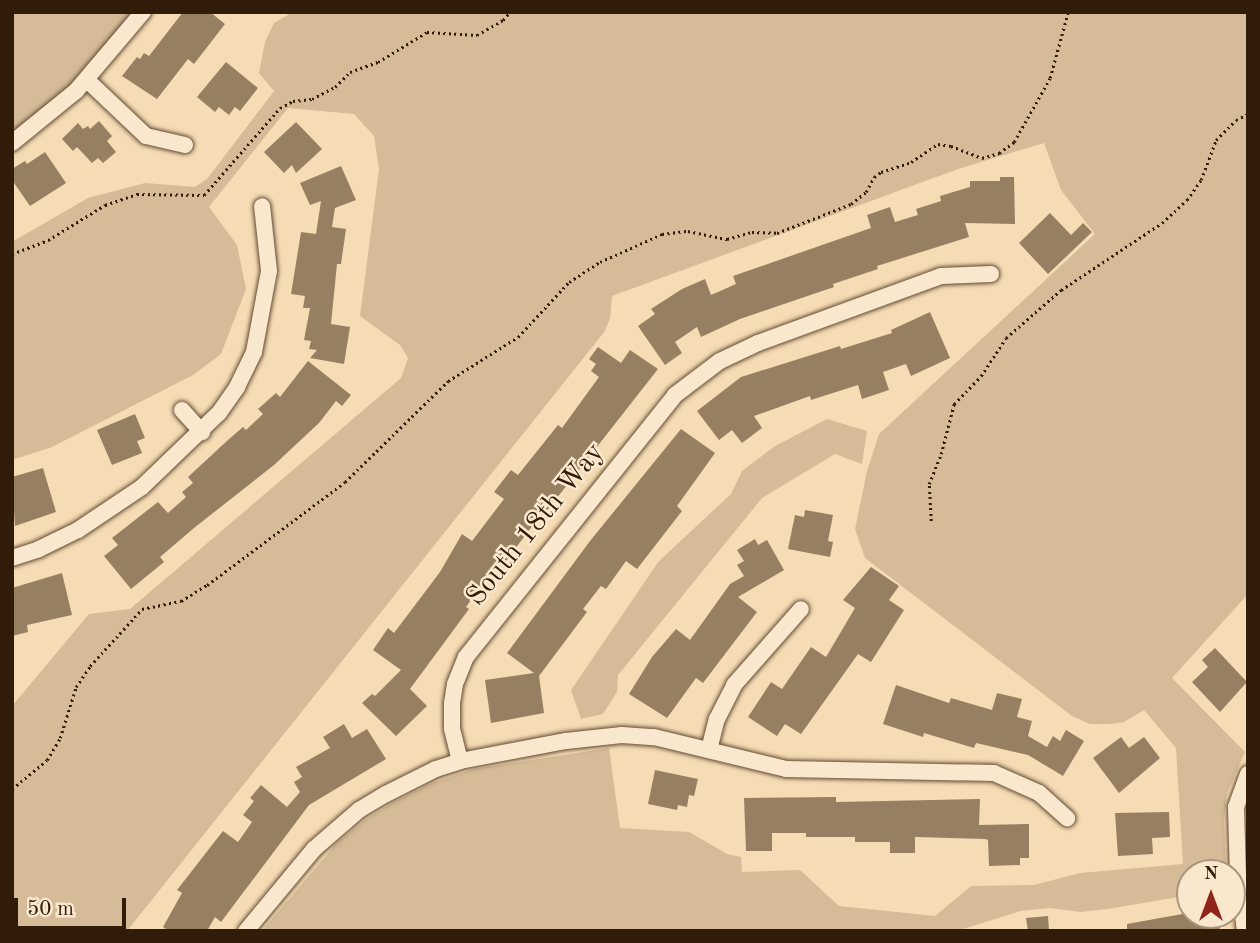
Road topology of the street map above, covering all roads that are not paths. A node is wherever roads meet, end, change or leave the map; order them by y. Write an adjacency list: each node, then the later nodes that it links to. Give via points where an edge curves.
1 (143, 12): 2 (street)
2 (87, 80): 3 (street); 4 (street, via 146,136)
3 (12, 143)
4 (185, 145)
5 (262, 206): 8 (street, via 269,271 262,354)
6 (991, 274): 12 (street, South 18th Way, via 941,276 758,343 720,361 675,396 466,657 452,703)
7 (182, 411): 8 (street)
8 (202, 432): 9 (street, via 142,487 78,530)
9 (12, 558)
10 (801, 609): 11 (street, via 734,685)
11 (709, 750): 12 (street, via 622,735); 14 (street, via 786,769 994,773 1039,793)
12 (460, 761): 15 (street, via 386,794 344,822 314,849)
13 (1248, 774): 16 (street, via 1236,807)
14 (1067, 818)
15 (246, 931)
16 (1245, 931)

